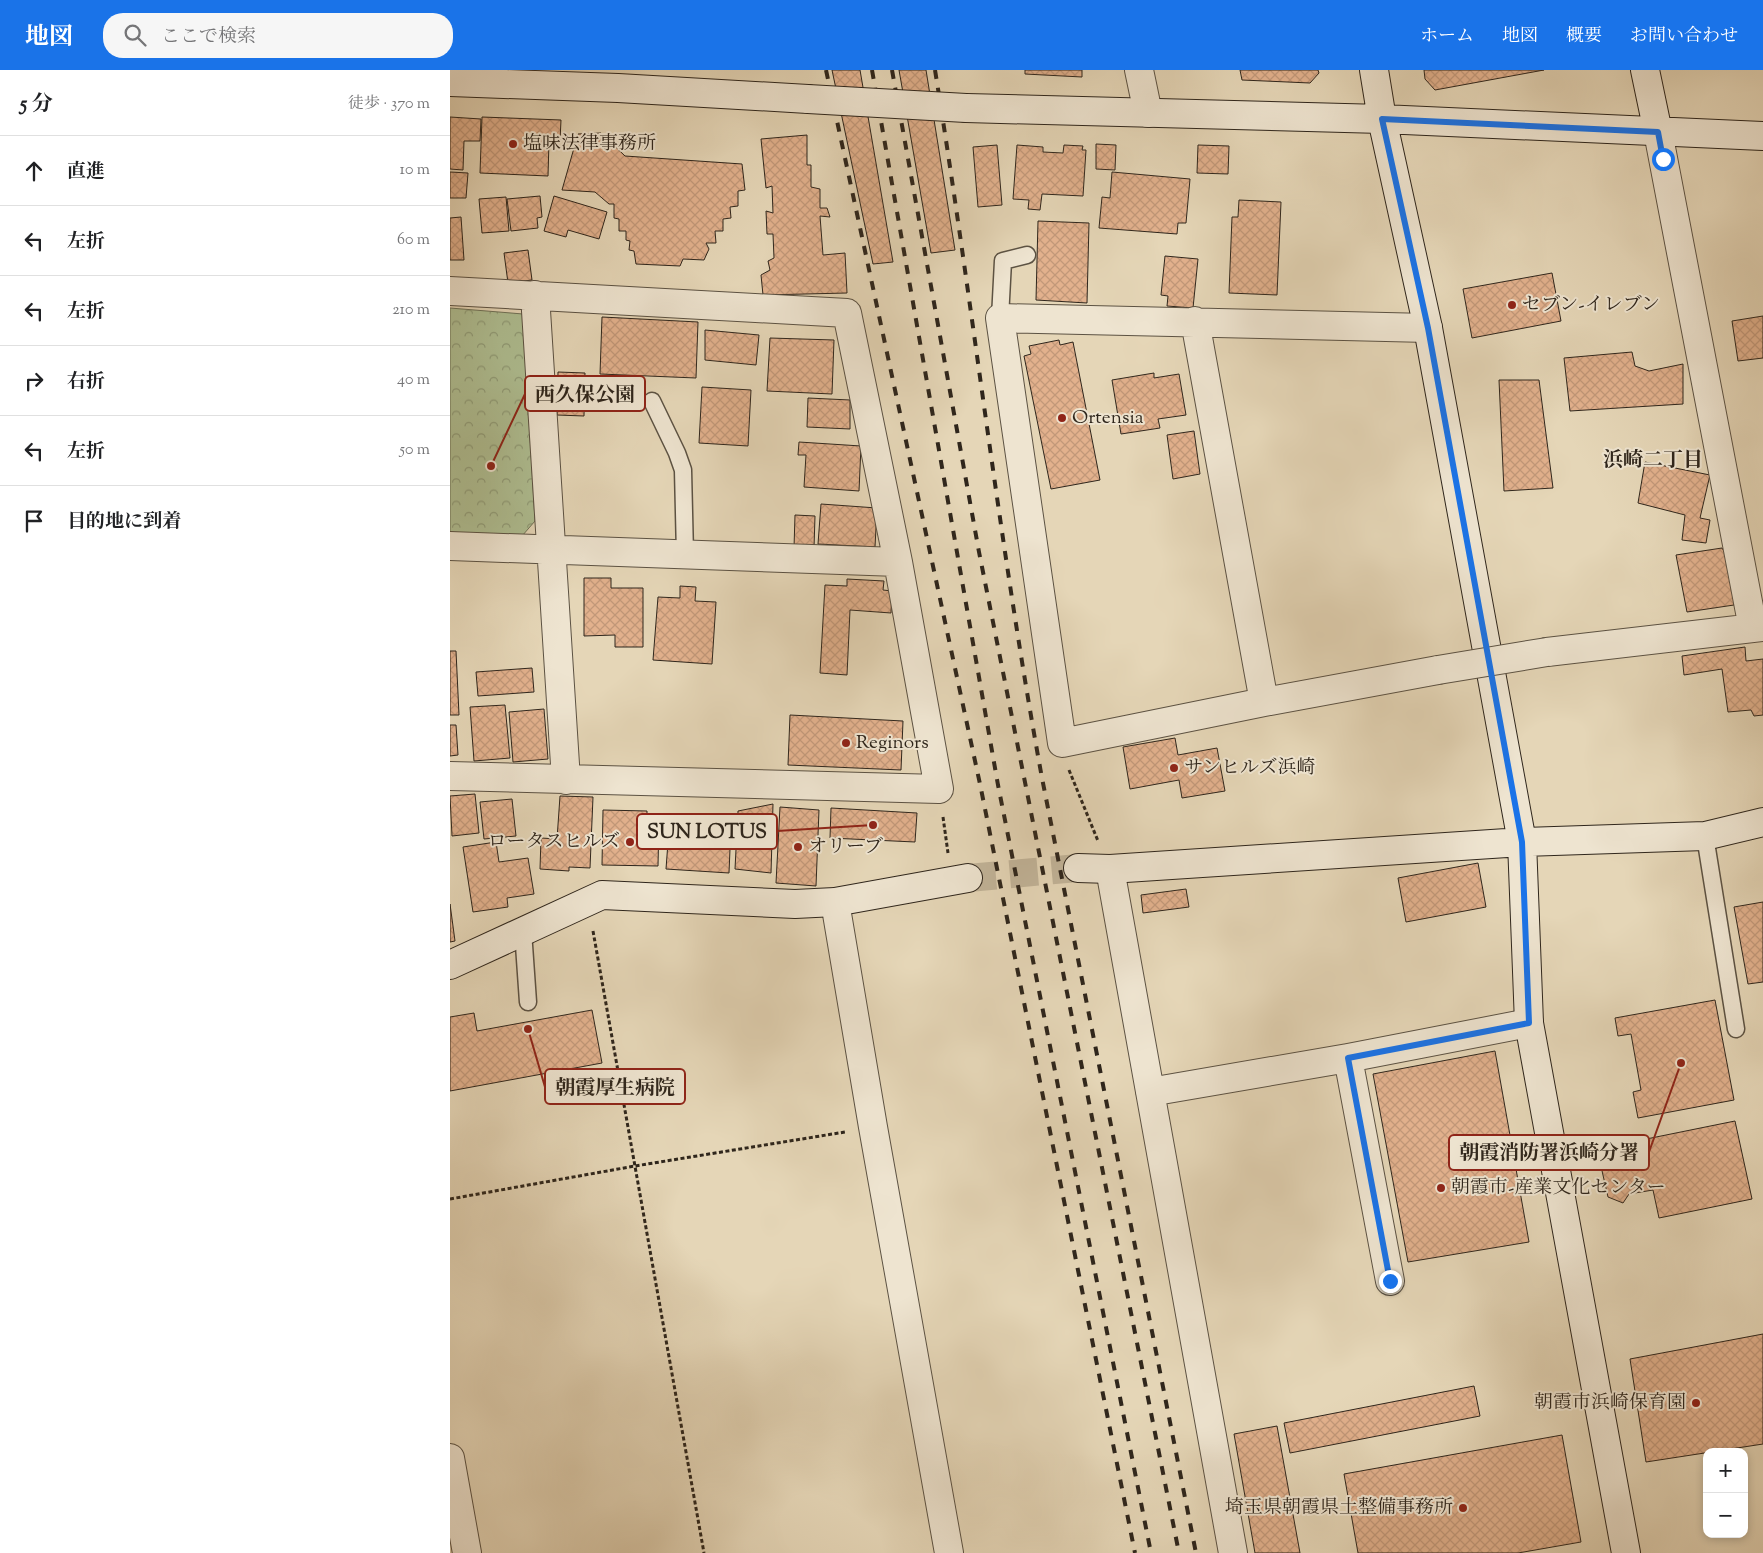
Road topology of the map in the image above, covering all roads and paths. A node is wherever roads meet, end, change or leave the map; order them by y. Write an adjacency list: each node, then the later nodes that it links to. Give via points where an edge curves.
1 (1139, 70): 6 (street)
2 (1374, 70): 7 (street)
3 (1645, 70): 8 (street)
4 (616, 79): 5 (street); 6 (street, bridge, via 808,99)
5 (450, 82)
6 (1148, 113): 7 (street)
7 (1382, 119): 8 (street); 15 (street)
8 (1658, 132): 9 (street); 21 (street)
9 (1763, 136)
10 (1027, 255): 13 (lane, via 1003,261)
11 (450, 291): 12 (street)
12 (535, 295): 18 (street); 20 (street, via 847,313)
13 (1000, 318): 14 (street); 22 (street, via 1062,743)
14 (1195, 322): 15 (street); 22 (street)
15 (1428, 328): 30 (street)
16 (652, 401): 19 (lane, via 683,470)
17 (450, 546): 18 (street)
18 (551, 550): 19 (street); 25 (street)
19 (685, 555): 20 (street)
20 (898, 562): 26 (street)
21 (1758, 628): 22 (street, bridge, via 1547,652)
22 (1264, 702)
23 (1067, 765): 29 (path)
24 (450, 776): 25 (street)
25 (566, 780): 26 (street)
26 (939, 789): 33 (path)
27 (1763, 822): 28 (street)
28 (1705, 836): 30 (street); 40 (lane)
29 (1098, 842)
30 (1522, 842): 32 (street); 39 (street)
31 (1078, 868): 32 (street)
32 (1110, 869): 42 (street)
33 (960, 879): 35 (street)
34 (590, 900): 35 (street, via 602,895 795,904); 36 (street); 44 (path)
35 (835, 902): 43 (street)
36 (523, 931): 37 (street); 38 (lane)
37 (450, 965)
38 (528, 1002)
39 (1529, 1023): 41 (street); 52 (street)
40 (1736, 1028)
41 (1348, 1058): 42 (street); 46 (street)
42 (1150, 1092): 51 (street)
43 (873, 1128): 44 (path); 50 (street)
44 (635, 1166): 45 (path); 49 (path)
45 (450, 1199)
46 (1390, 1281)
47 (450, 1458): 48 (street)
48 (467, 1553)
49 (704, 1553)
50 (949, 1553)
51 (1233, 1553)
52 (1626, 1553)

